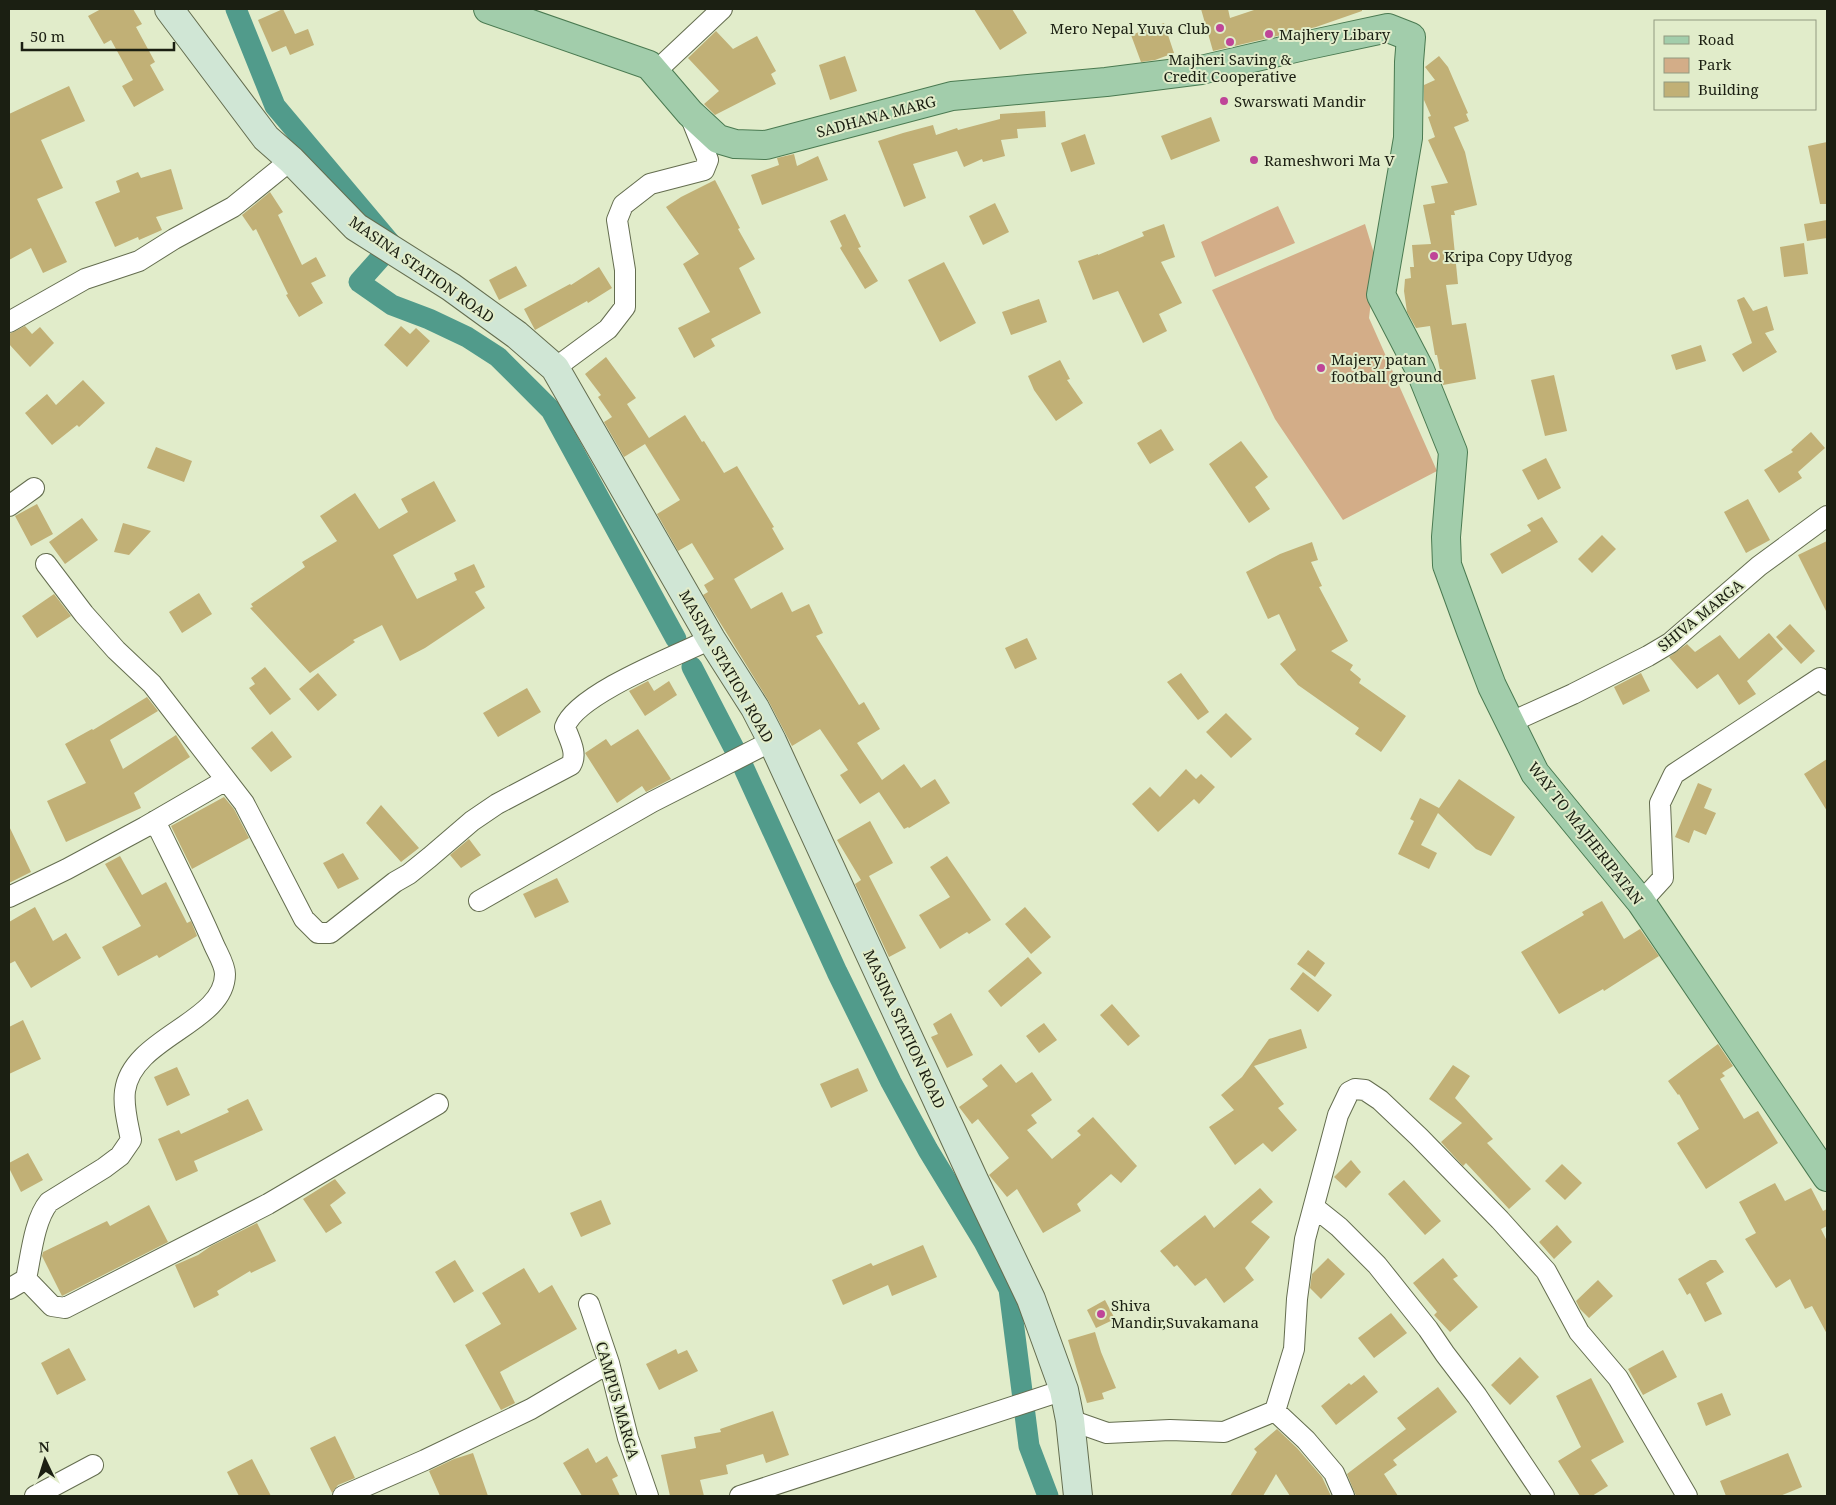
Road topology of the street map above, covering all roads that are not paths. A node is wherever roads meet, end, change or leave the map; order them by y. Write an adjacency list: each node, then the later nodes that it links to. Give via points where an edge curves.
1 (169, 9): 7 (street, MASINA STATION ROAD, via 266,138)
2 (488, 9): 5 (main road, SADHANA MARG, via 649,65)
3 (722, 9): 5 (street)
4 (1304, 46): 6 (main road, SADHANA MARG, via 1201,70 952,96 766,144 735,144 718,140); 16 (main road, WAY TO MAJHERIPATAN, via 1388,28 1411,37 1408,138 1381,295 1420,370 1453,452 1447,565)
5 (655, 72): 6 (main road, SADHANA MARG)
6 (690, 113): 9 (street, via 708,160 704,170 650,184 623,205 617,220 625,307 608,329)
7 (291, 160): 8 (street, via 233,207 139,261 86,279); 9 (street, MASINA STATION ROAD, via 356,227 451,286)
8 (9, 322)
9 (555, 368): 14 (street, MASINA STATION ROAD)
10 (34, 488): 11 (street)
11 (9, 506)
12 (1827, 516): 16 (street, SHIVA MARGA, via 1759,566 1670,643)
13 (46, 564): 18 (street, via 84,614 152,684)
14 (711, 639): 17 (street, MASINA STATION ROAD); 18 (street, via 593,698 570,716 565,727 574,753 571,765 472,820 409,874 330,933 318,933 304,919 244,803)
15 (1827, 685): 22 (street, via 1820,678 1674,774 1660,803 1663,878)
16 (1509, 723): 22 (main road, WAY TO MAJHERIPATAN, via 1535,773)
17 (772, 741): 21 (street, via 644,807); 29 (street, MASINA STATION ROAD, via 1031,1299)
18 (226, 780): 19 (street)
19 (155, 821): 20 (street); 26 (street, via 225,971 224,986 216,1000 147,1053 129,1077 125,1106 131,1140 120,1156 43,1208)
20 (9, 897)
21 (479, 901)
22 (1641, 902): 24 (main road, WAY TO MAJHERIPATAN)
23 (438, 1104): 26 (street, via 268,1204 73,1305 65,1308 52,1306)
24 (1827, 1177)
25 (1314, 1207): 30 (street, via 1305,1239 1294,1349); 39 (street, via 1377,1265 1428,1328); 40 (street, via 1338,1114 1349,1092 1364,1090 1380,1100 1419,1137 1546,1271 1579,1332 1618,1378)
26 (17, 1284)
27 (589, 1304): 28 (street, CAMPUS MARGA)
28 (609, 1364): 34 (street, via 532,1408); 35 (street, CAMPUS MARGA, via 628,1438)
29 (1064, 1390): 31 (street, MASINA STATION ROAD); 36 (street)
30 (1275, 1411): 31 (street, via 1224,1432 1107,1433); 38 (street, via 1334,1473)
31 (1070, 1420): 37 (street, MASINA STATION ROAD)
32 (93, 1465): 33 (street)
33 (35, 1496)
34 (343, 1496)
35 (648, 1496)
36 (740, 1496)
37 (1078, 1496)
38 (1344, 1496)
39 (1544, 1496)
40 (1687, 1496)

